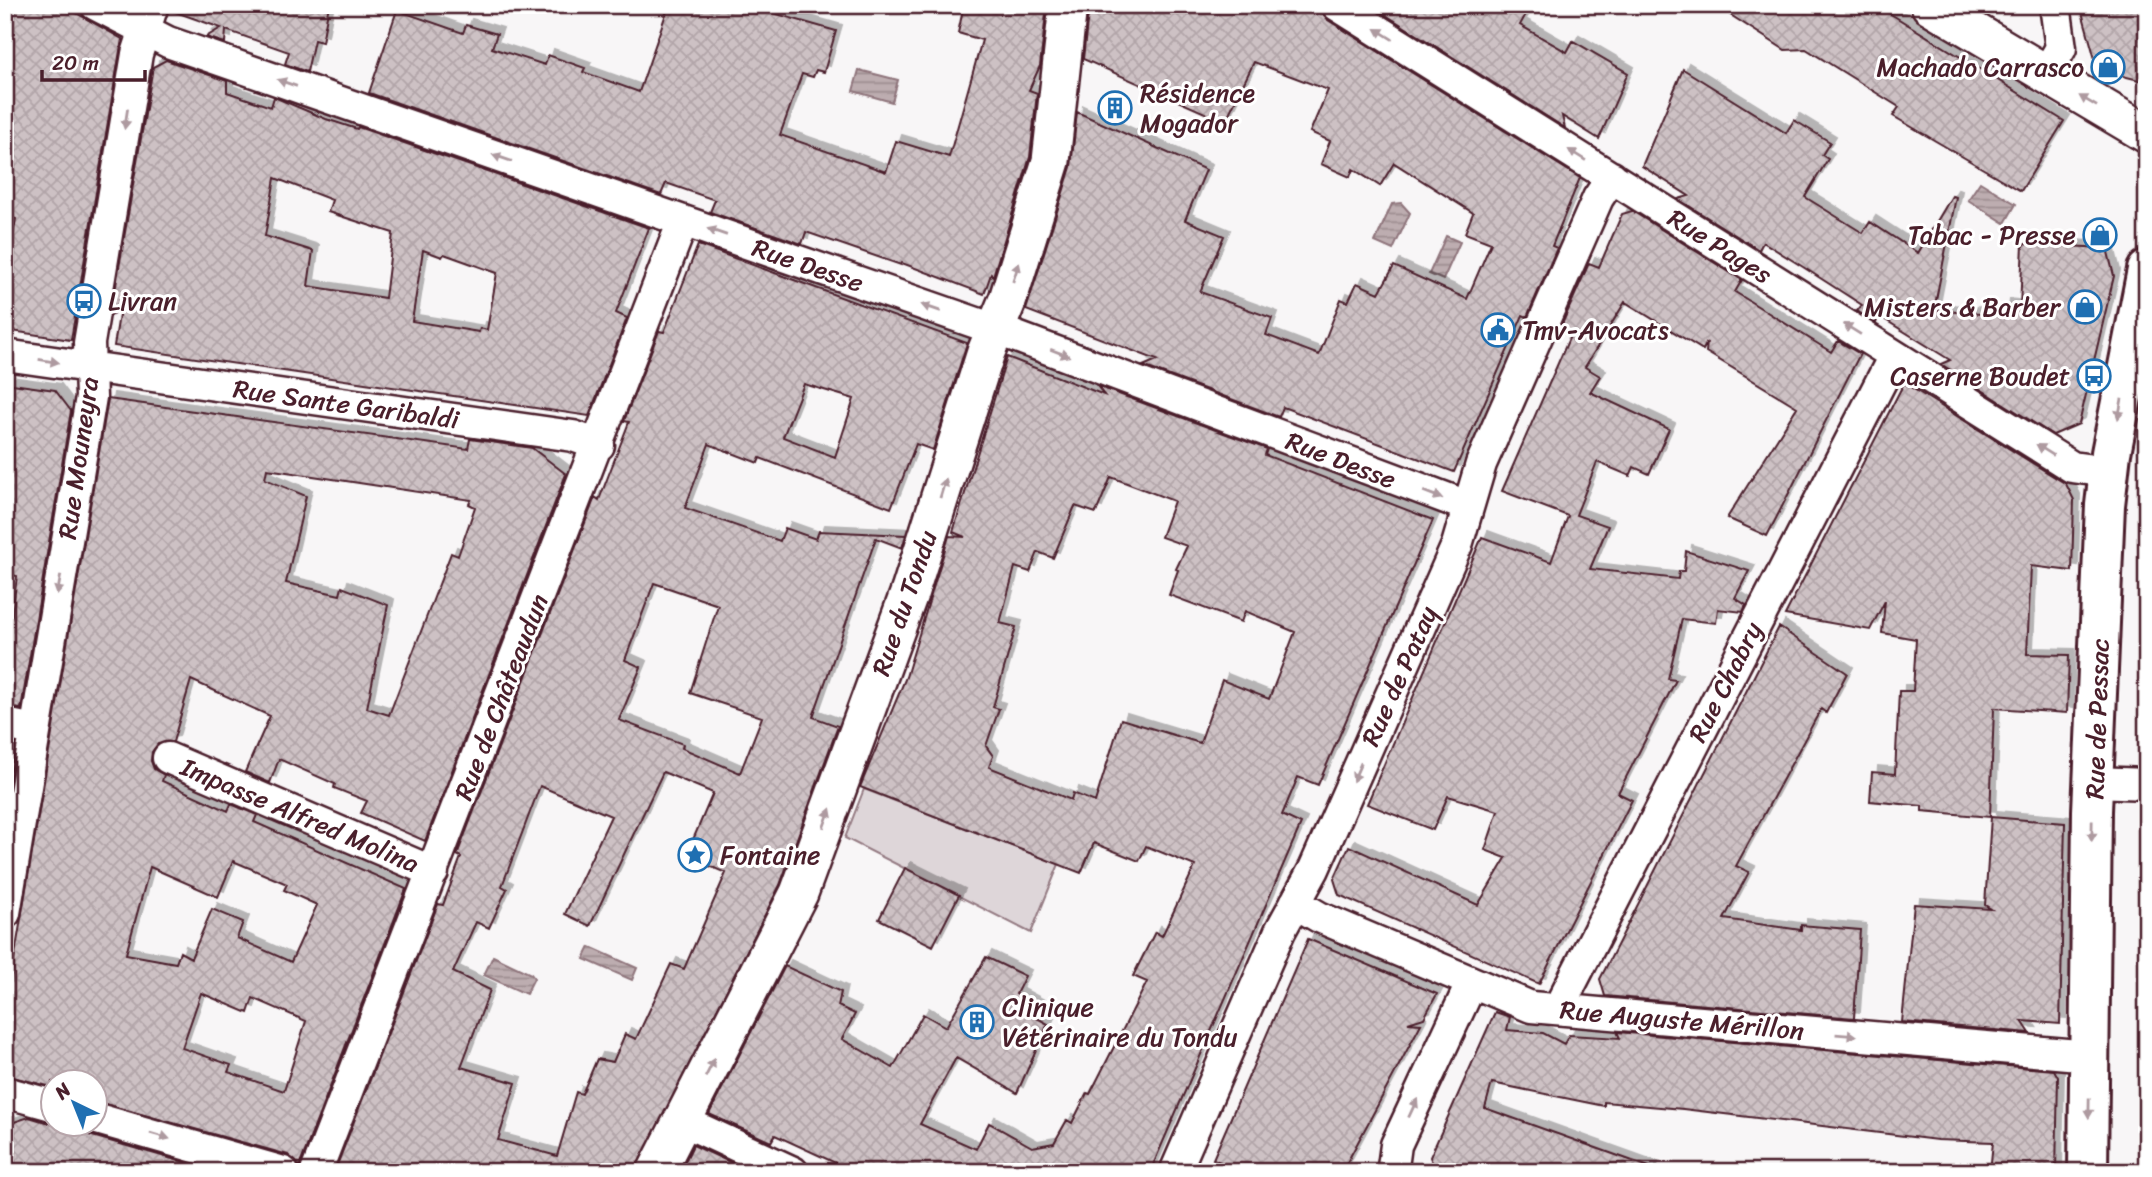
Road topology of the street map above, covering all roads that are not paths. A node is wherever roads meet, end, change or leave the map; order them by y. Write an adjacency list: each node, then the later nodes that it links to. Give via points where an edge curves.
1 (96, 5): 6 (street, Rue Desse)
2 (1068, 5): 12 (street, Rue du Tondu, one-way to 2, via 1051,161)
3 (1337, 5): 9 (street, Rue Pages, one-way to 3)
4 (1930, 5): 7 (street)
5 (2055, 5): 7 (street, via 2061,48)
6 (150, 19): 10 (street, Rue Desse, one-way to 6); 15 (street, Rue Mouneyra, one-way to 15, via 137,54 89,343)
7 (2045, 75): 8 (street, one-way to 7)
8 (2147, 135)
9 (1612, 177): 14 (street, Rue Pages, one-way to 9); 18 (street, Rue de Patay, via 1598,198)
10 (683, 221): 12 (street, Rue Desse, one-way to 10); 16 (street, Rue de Châteaudun)
11 (2147, 270): 17 (main road, Rue de Pessac, one-way to 17)
12 (996, 330): 18 (street, Rue Desse, one-way to 18); 31 (street, Rue du Tondu, one-way to 12, via 799,894 910,591)
13 (5, 355): 15 (street, Rue Sante Garibaldi, one-way to 15)
14 (1894, 356): 17 (street, Rue Pages, one-way to 14, via 2072,467); 27 (street, Rue Chabry)
15 (92, 368): 16 (street, Rue Sante Garibaldi, via 573,436); 19 (street, Rue Mouneyra, one-way to 19, via 91,397)
16 (599, 444): 23 (street, Rue de Châteaudun)
17 (2108, 472): 21 (main road, Rue de Pessac)
18 (1467, 506): 24 (street, Rue de Patay, one-way to 24, via 1451,557)
19 (19, 727): 25 (street, Rue Mouneyra)
20 (168, 758): 23 (street, Impasse Alfred Molina)
21 (2094, 782): 22 (street); 28 (main road, Rue de Pessac, one-way to 28)
22 (2147, 784)
23 (433, 872): 34 (street, Rue de Châteaudun)
24 (1295, 904): 26 (street, Rue Auguste Mérillon); 37 (street, Rue de Patay)
25 (5, 913)
26 (1472, 982): 27 (street, Rue Auguste Mérillon, via 1531,1007); 38 (street, one-way to 26, via 1396,1145)
27 (1558, 1009): 28 (street, Rue Auguste Mérillon, one-way to 28)
28 (2090, 1055): 39 (main road, Rue de Pessac, one-way to 39)
29 (5, 1092): 30 (street)
30 (38, 1101)
31 (683, 1121): 35 (street, Rue du Tondu); 36 (street)
32 (108, 1122): 33 (street, one-way to 33)
33 (283, 1172)
34 (316, 1172)
35 (656, 1172)
36 (793, 1172)
37 (1175, 1172)
38 (1396, 1172)
39 (2088, 1172)

